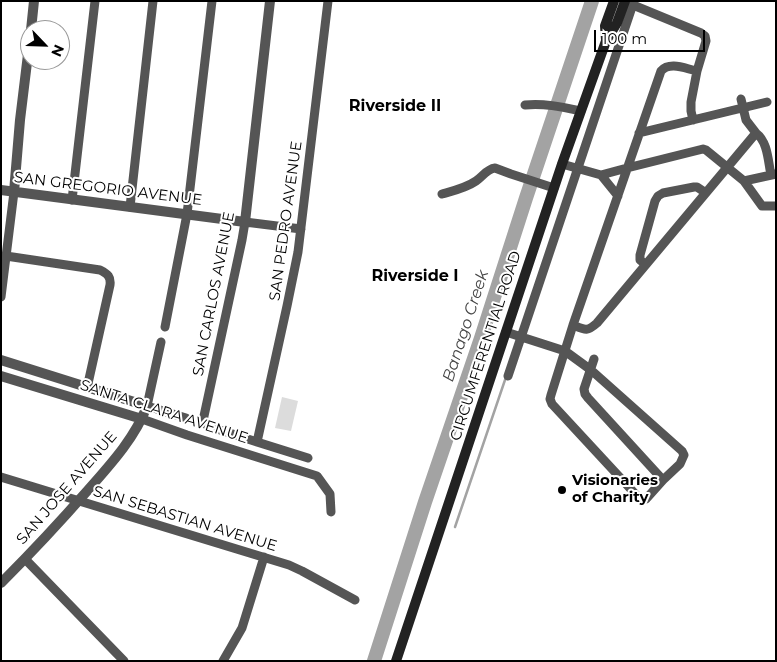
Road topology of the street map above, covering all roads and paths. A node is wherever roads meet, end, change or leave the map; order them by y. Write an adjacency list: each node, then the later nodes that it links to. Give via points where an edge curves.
1 (34, 1): 9 (street)
2 (95, 1): 33 (street)
3 (153, 1): 35 (street)
4 (212, 1): 36 (street)
5 (270, 1): 37 (street, SAN CARLOS AVENUE)
6 (328, 1): 38 (street, SAN PEDRO AVENUE)
7 (614, 1): 10 (main road, CIRCUMFERENTIAL ROAD, via 605,26)
8 (631, 2): 10 (main road, CIRCUMFERENTIAL ROAD); 11 (street); 13 (street, via 705,36)
9 (32, 20)
10 (606, 41): 11 (main road, CIRCUMFERENTIAL ROAD)
11 (606, 67): 17 (main road, CIRCUMFERENTIAL ROAD); 21 (street)
12 (26, 70): 29 (street)
13 (697, 71): 18 (street, via 690,106); 20 (street, via 664,67)
14 (767, 102): 15 (street)
15 (742, 103): 18 (street); 19 (street, via 746,120)
16 (525, 105): 17 (street)
17 (581, 111): 21 (main road, CIRCUMFERENTIAL ROAD)
18 (693, 120): 20 (street)
19 (756, 133): 22 (street); 24 (street, via 765,144)
20 (639, 134): 23 (street)
21 (572, 166): 25 (street); 27 (main road, CIRCUMFERENTIAL ROAD); 40 (street)
22 (728, 166): 23 (street, via 703,149); 26 (street); 30 (street)
23 (627, 168): 25 (street); 32 (street)
24 (774, 174): 26 (street)
25 (601, 175): 32 (street)
26 (744, 181): 34 (street, via 762,206)
27 (554, 188): 31 (street, via 495,168 474,182); 40 (main road, CIRCUMFERENTIAL ROAD)
28 (1, 190): 29 (street, SAN GREGORIO AVENUE)
29 (14, 192): 33 (street, SAN GREGORIO AVENUE); 39 (street)
30 (706, 193): 41 (street); 41 (street, via 694,187 658,196 640,255)
31 (442, 194)
32 (618, 196): 43 (street)
33 (72, 200): 35 (street, SAN GREGORIO AVENUE)
34 (776, 206)
35 (130, 207): 36 (street, SAN GREGORIO AVENUE)
36 (187, 214): 37 (street, SAN GREGORIO AVENUE); 44 (street)
37 (245, 222): 38 (street, SAN GREGORIO AVENUE); 57 (street, SAN CARLOS AVENUE, via 203,422)
38 (301, 229): 57 (street, SAN PEDRO AVENUE)
39 (6, 256): 42 (street); 53 (street, via 100,270 108,275 110,285)
40 (539, 264): 45 (main road, CIRCUMFERENTIAL ROAD); 45 (street)
41 (645, 264): 43 (street, via 597,323 584,330)
42 (1, 297)
43 (573, 325): 47 (street)
44 (165, 327)
45 (516, 334): 47 (street); 52 (street); 69 (main road, CIRCUMFERENTIAL ROAD)
46 (161, 342): 54 (street)
47 (565, 351): 50 (street); 60 (street, via 551,394 552,404 639,498 646,499)
48 (594, 359): 50 (street)
49 (1, 360): 53 (street, SANTA CLARA AVENUE)
50 (590, 370): 60 (street, via 585,394); 60 (street, via 682,451 684,455 680,464)
51 (1, 376): 56 (street, SANTA CLARA AVENUE)
52 (508, 376)
53 (87, 388): 54 (street, SANTA CLARA AVENUE)
54 (147, 406): 55 (street, SANTA CLARA AVENUE); 56 (street, SAN JOSE AVENUE)
55 (186, 418)
56 (142, 419): 61 (street, SAN JOSE AVENUE, via 118,456); 62 (street, SANTA CLARA AVENUE, via 317,476 330,494)
57 (257, 442): 58 (street, SAN CARLOS AVENUE)
58 (308, 458)
59 (1, 477): 61 (street, SAN SEBASTIAN AVENUE)
60 (663, 480)
61 (79, 501): 63 (street, SAN SEBASTIAN AVENUE); 64 (street, SAN JOSE AVENUE)
62 (331, 512)
63 (264, 557): 66 (street, SAN SEBASTIAN AVENUE, via 302,571); 68 (street, via 242,628)
64 (25, 559): 65 (street, SAN JOSE AVENUE); 67 (street)
65 (1, 583)
66 (355, 600)
67 (124, 661)
68 (223, 661)
69 (396, 661)

